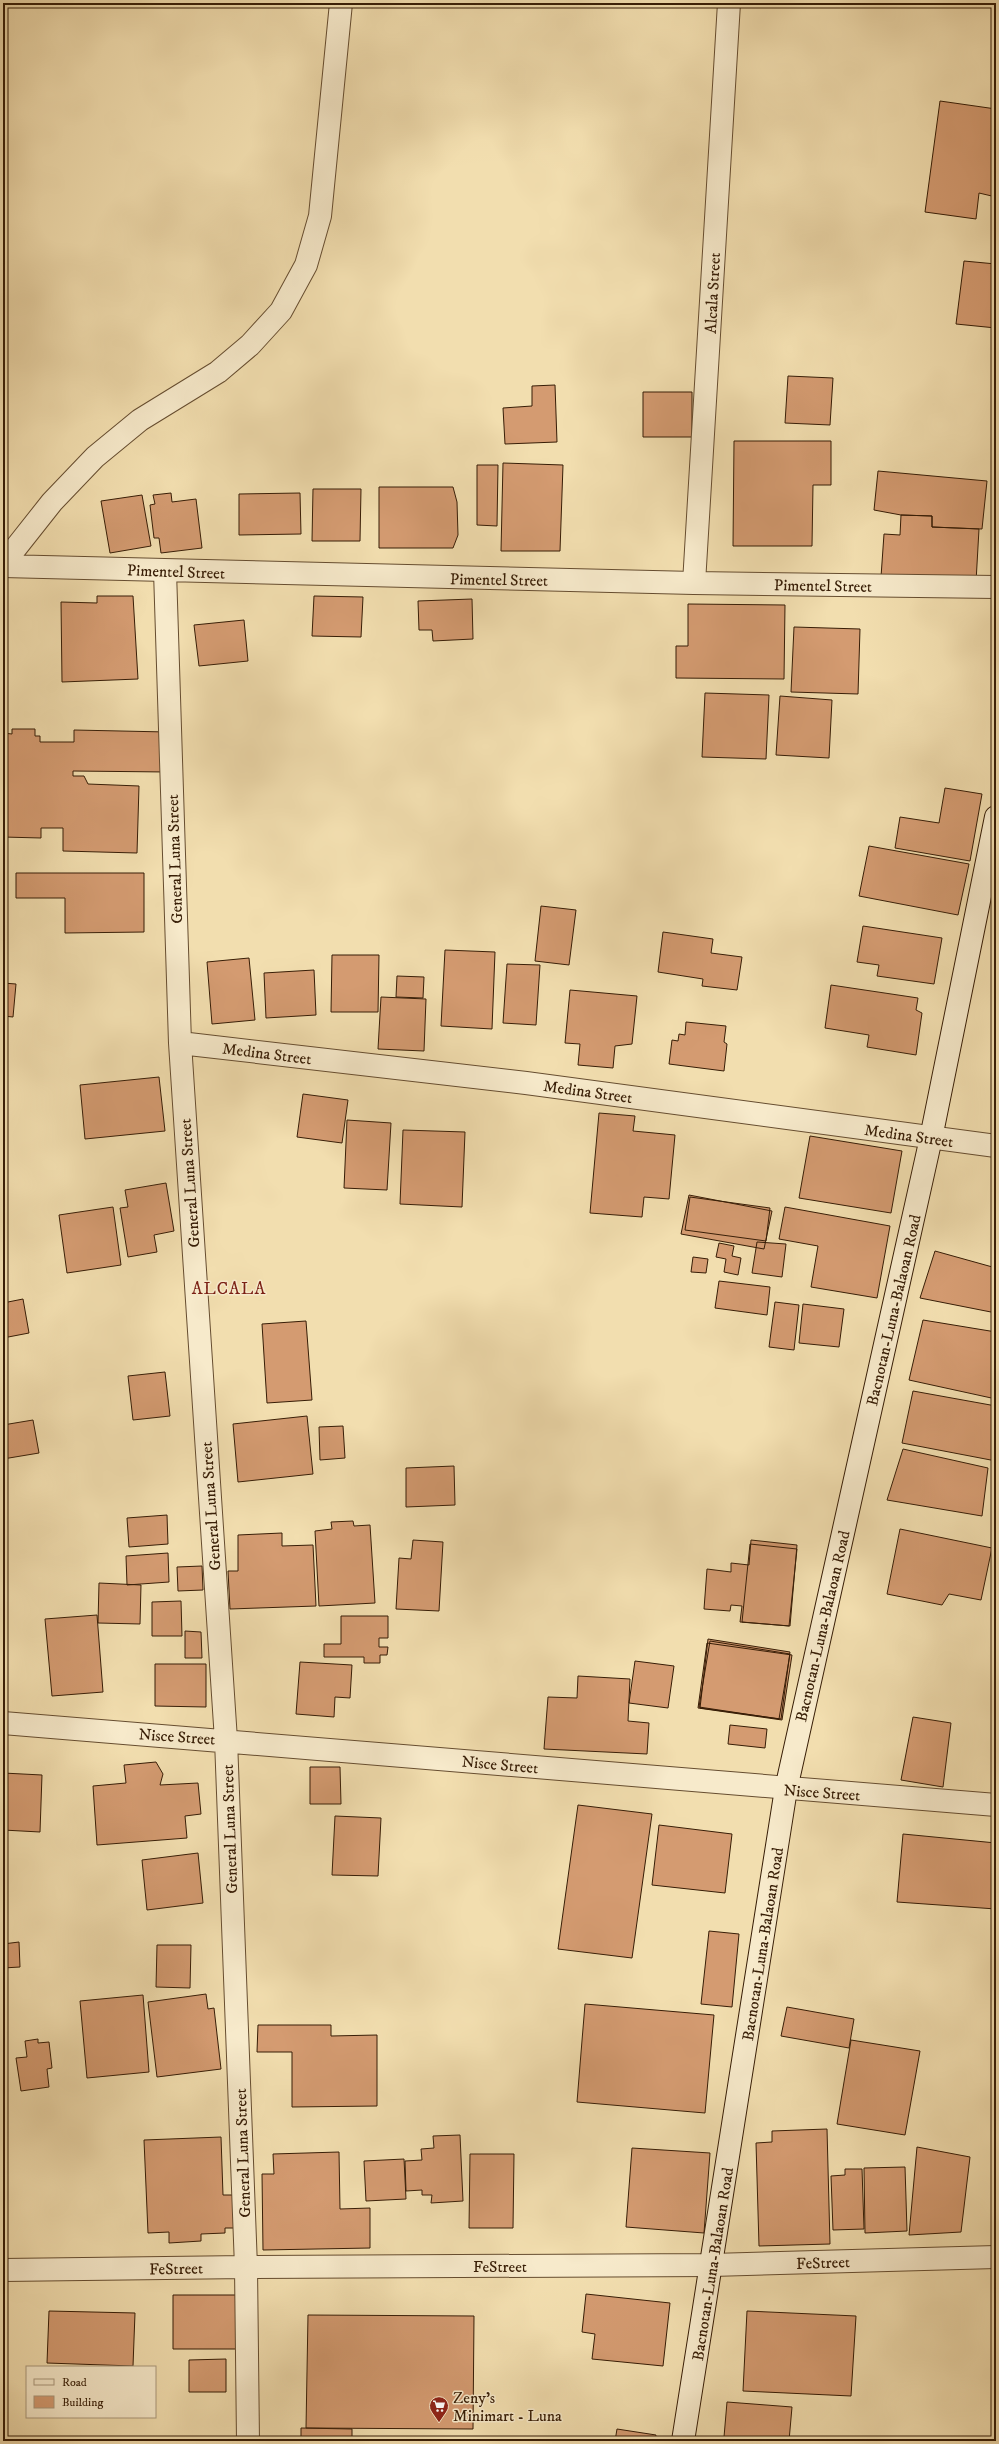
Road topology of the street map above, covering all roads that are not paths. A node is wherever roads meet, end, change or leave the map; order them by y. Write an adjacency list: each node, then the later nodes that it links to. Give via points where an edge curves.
1 (341, 3): 3 (street, via 320,216 306,265 281,310 250,345 218,372 140,420 95,457 52,502)
2 (729, 3): 5 (street, Alcala Street)
3 (3, 565): 4 (street, Pimentel Street)
4 (166, 572): 5 (street, Pimentel Street); 8 (street, General Luna Street)
5 (694, 583): 6 (street, Pimentel Street)
6 (996, 587)
7 (996, 817): 9 (street, Bacnotan-Luna-Balaoan Road)
8 (180, 1043): 9 (street, Medina Street, via 518,1082); 12 (street, General Luna Street)
9 (931, 1138): 10 (street, Medina Street); 13 (street, Bacnotan-Luna-Balaoan Road)
10 (996, 1146)
11 (3, 1723): 12 (street, Nisce Street)
12 (226, 1740): 13 (street, Nisce Street); 17 (street, General Luna Street)
13 (786, 1789): 14 (street, Nisce Street); 16 (street, Bacnotan-Luna-Balaoan Road)
14 (996, 1805)
15 (996, 2257): 16 (street, FeStreet)
16 (712, 2265): 17 (street, FeStreet); 20 (street, Bacnotan-Luna-Balaoan Road)
17 (246, 2267): 18 (street, FeStreet); 19 (street, General Luna Street)
18 (3, 2270)
19 (248, 2441)
20 (683, 2441)

